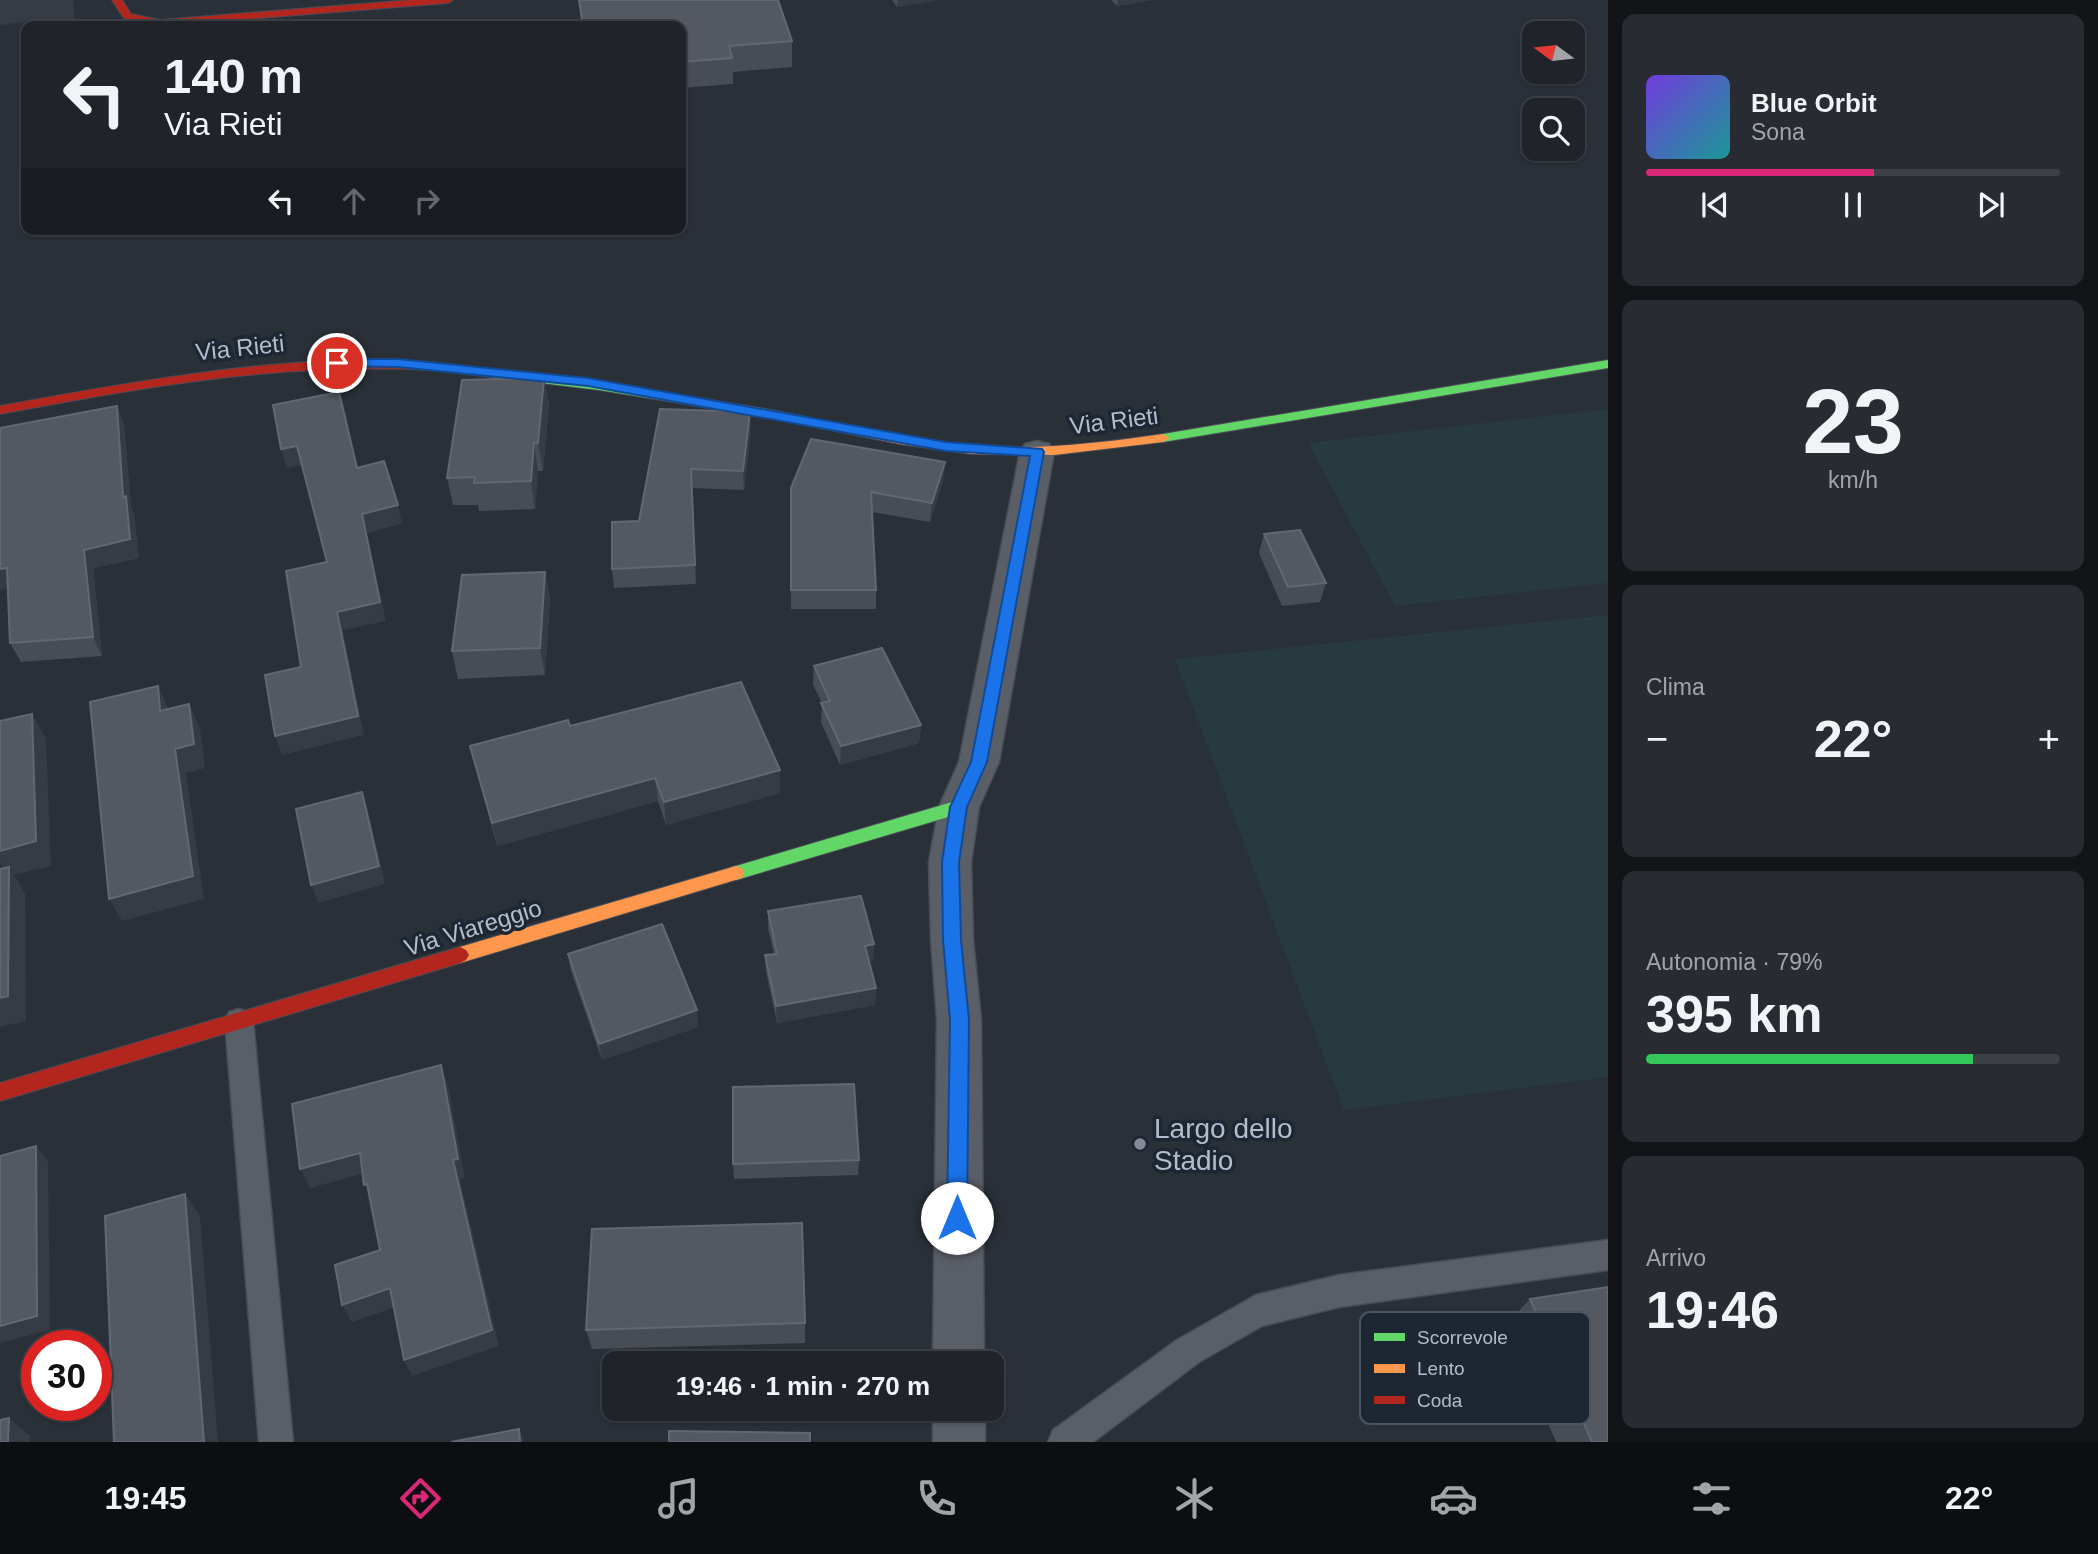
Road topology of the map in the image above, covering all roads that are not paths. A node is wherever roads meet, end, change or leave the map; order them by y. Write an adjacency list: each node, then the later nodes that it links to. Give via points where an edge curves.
1 (117, 0): 3 (street, via 128,17)
2 (449, 0): 4 (street)
3 (149, 21)
4 (185, 21)
5 (1608, 365): 7 (street, Via Rieti, via 1121,445)
6 (0, 410): 7 (street, Via Rieti, via 184,376 294,365 398,363 635,388 946,447)
7 (1037, 452): 8 (street, via 979,762)
8 (959, 807): 9 (street, Via Viareggio); 12 (street, via 950,862 959,1020)
9 (239, 1021): 10 (street, Via Viareggio); 14 (lane)
10 (0, 1091)
11 (1608, 1255): 16 (lane, via 1339,1291 1256,1311 1188,1351)
12 (958, 1351)
13 (959, 1421): 15 (street)
14 (276, 1442)
15 (959, 1442)
16 (1065, 1442)

